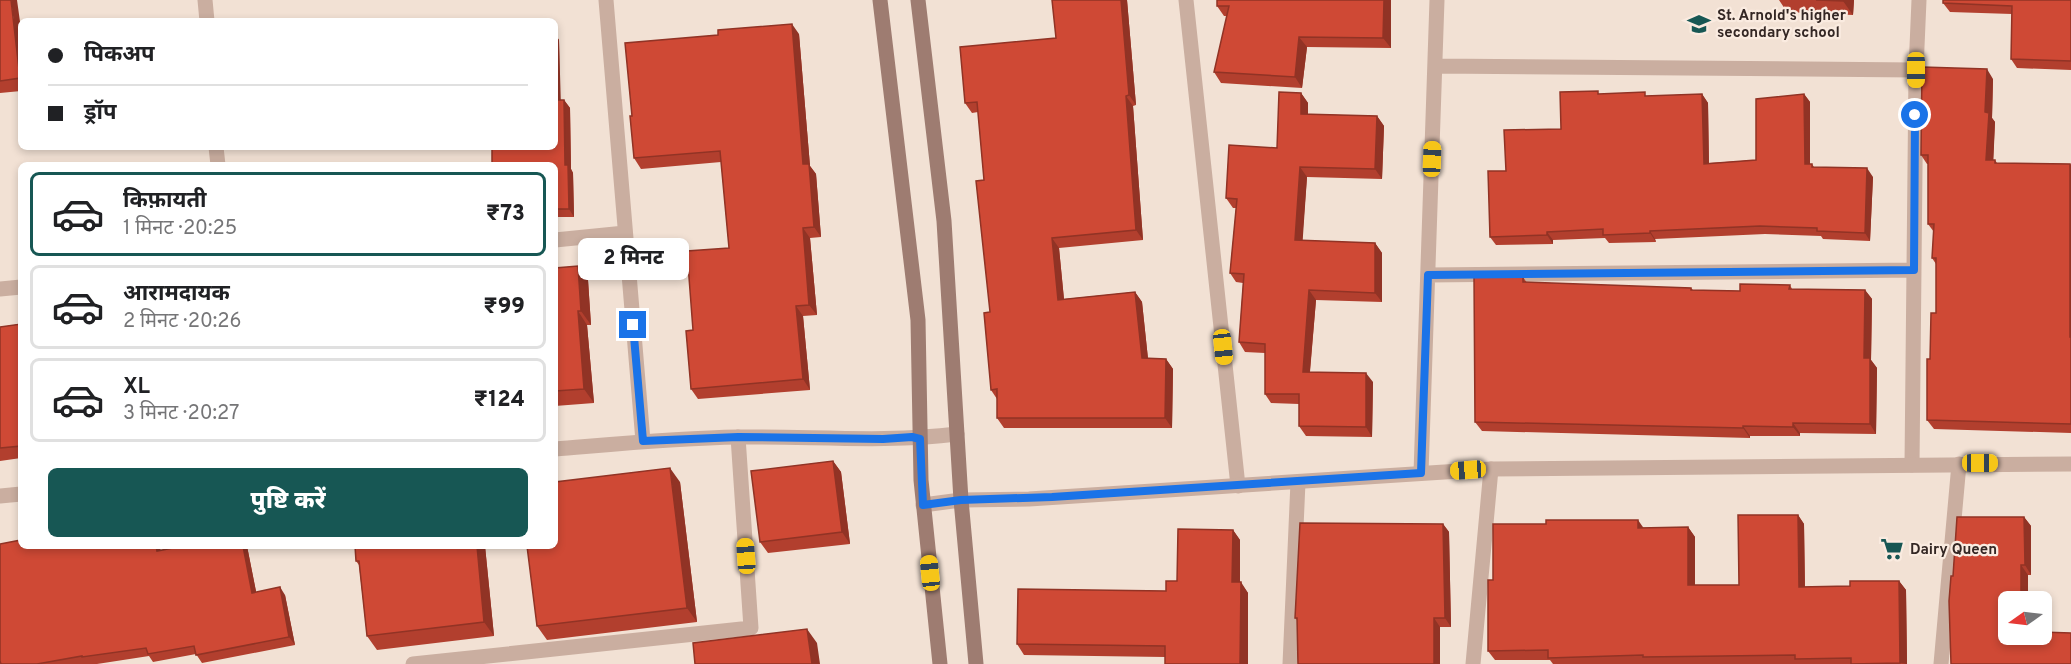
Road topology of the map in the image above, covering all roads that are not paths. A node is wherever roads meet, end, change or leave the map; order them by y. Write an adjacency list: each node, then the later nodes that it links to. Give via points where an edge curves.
1 (205, 0): 8 (street)
2 (606, 0): 11 (street)
3 (880, 0): 19 (main road, via 918,320)
4 (918, 0): 17 (main road, via 944,220)
5 (1186, 0): 28 (street)
6 (1437, 0): 9 (street)
7 (1919, 0): 10 (street)
8 (207, 18)
9 (1436, 66): 10 (street); 14 (street)
10 (1916, 70): 13 (street)
11 (626, 233): 12 (street); 20 (street)
12 (558, 240)
13 (1914, 270): 14 (street); 24 (street)
14 (1428, 275): 26 (street)
15 (18, 287): 16 (street)
16 (0, 289)
17 (957, 434): 19 (street); 31 (main road)
18 (738, 437): 19 (street); 20 (street); 33 (street, via 751,628)
19 (920, 439): 32 (main road)
20 (643, 441): 21 (street)
21 (558, 449)
22 (1959, 464): 23 (street); 24 (street); 39 (street)
23 (2071, 464)
24 (1912, 465): 25 (street)
25 (1491, 469): 26 (street); 38 (street)
26 (1421, 473): 27 (street)
27 (1298, 482): 28 (street); 37 (street)
28 (1238, 486): 31 (street)
29 (18, 494): 30 (street)
30 (0, 496)
31 (961, 500): 32 (street); 36 (main road)
32 (923, 505): 35 (main road)
33 (502, 659): 34 (street)
34 (413, 664)
35 (940, 664)
36 (976, 664)
37 (1290, 664)
38 (1473, 664)
39 (1941, 664)

